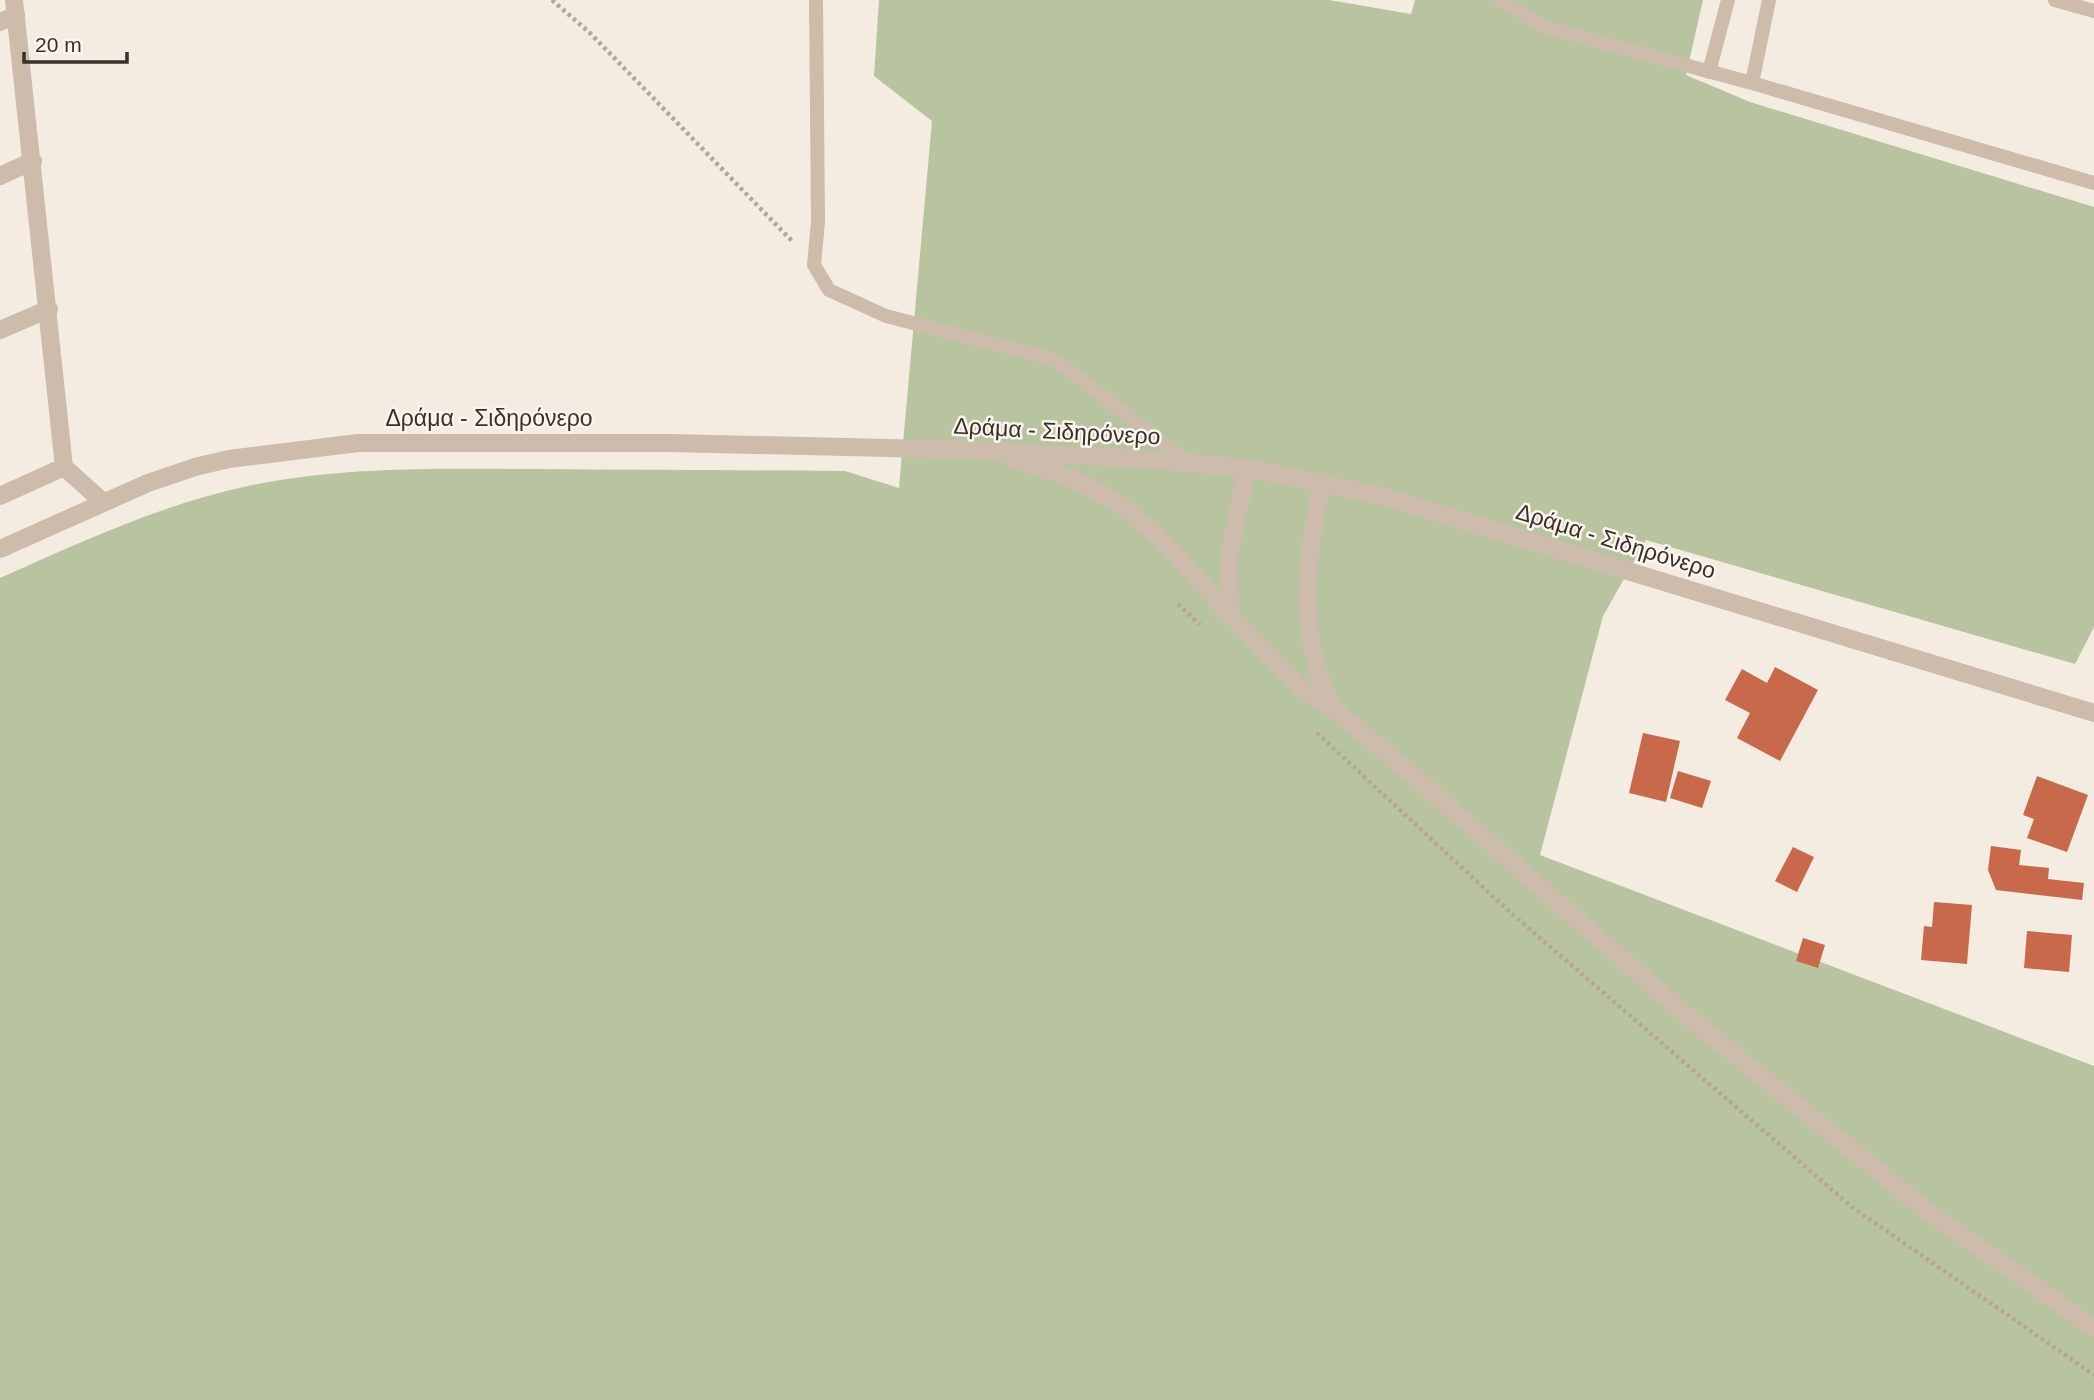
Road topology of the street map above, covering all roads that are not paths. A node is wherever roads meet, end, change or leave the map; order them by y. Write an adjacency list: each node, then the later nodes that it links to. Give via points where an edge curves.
1 (816, 0): 16 (lane, via 818,222 814,265 829,290 886,316 1056,360)
2 (1500, 0): 8 (lane, via 1544,27)
3 (1728, 0): 8 (lane)
4 (1769, 0): 9 (lane)
5 (2055, 0): 6 (lane)
6 (2094, 11)
7 (10, 12): 10 (street)
8 (1709, 72): 9 (lane)
9 (1752, 83): 12 (lane)
10 (33, 161): 11 (street); 13 (street)
11 (0, 176)
12 (2094, 183)
13 (49, 309): 14 (street); 17 (street)
14 (0, 331)
15 (972, 450): 16 (street, Δράμα - Σιδηρόνερο); 21 (street, Δράμα - Σιδηρόνερο, via 671,443 358,443 229,459); 23 (street, via 1048,469 1105,493 1150,527)
16 (1191, 465): 18 (street, Δράμα - Σιδηρόνερο)
17 (64, 467): 20 (street); 21 (street)
18 (1247, 468): 19 (street, Δράμα - Σιδηρόνερο); 23 (street, via 1229,556)
19 (1322, 482): 24 (street, via 1309,545 1307,599 1316,668); 25 (street, Δράμα - Σιδηρόνερο, via 1562,549)
20 (0, 496)
21 (103, 502): 22 (street, Δράμα - Σιδηρόνερο)
22 (0, 549)
23 (1230, 615): 24 (street, via 1282,671)
24 (1335, 710): 26 (street, via 1692,1020 1926,1210)
25 (2094, 713)
26 (2094, 1328)

